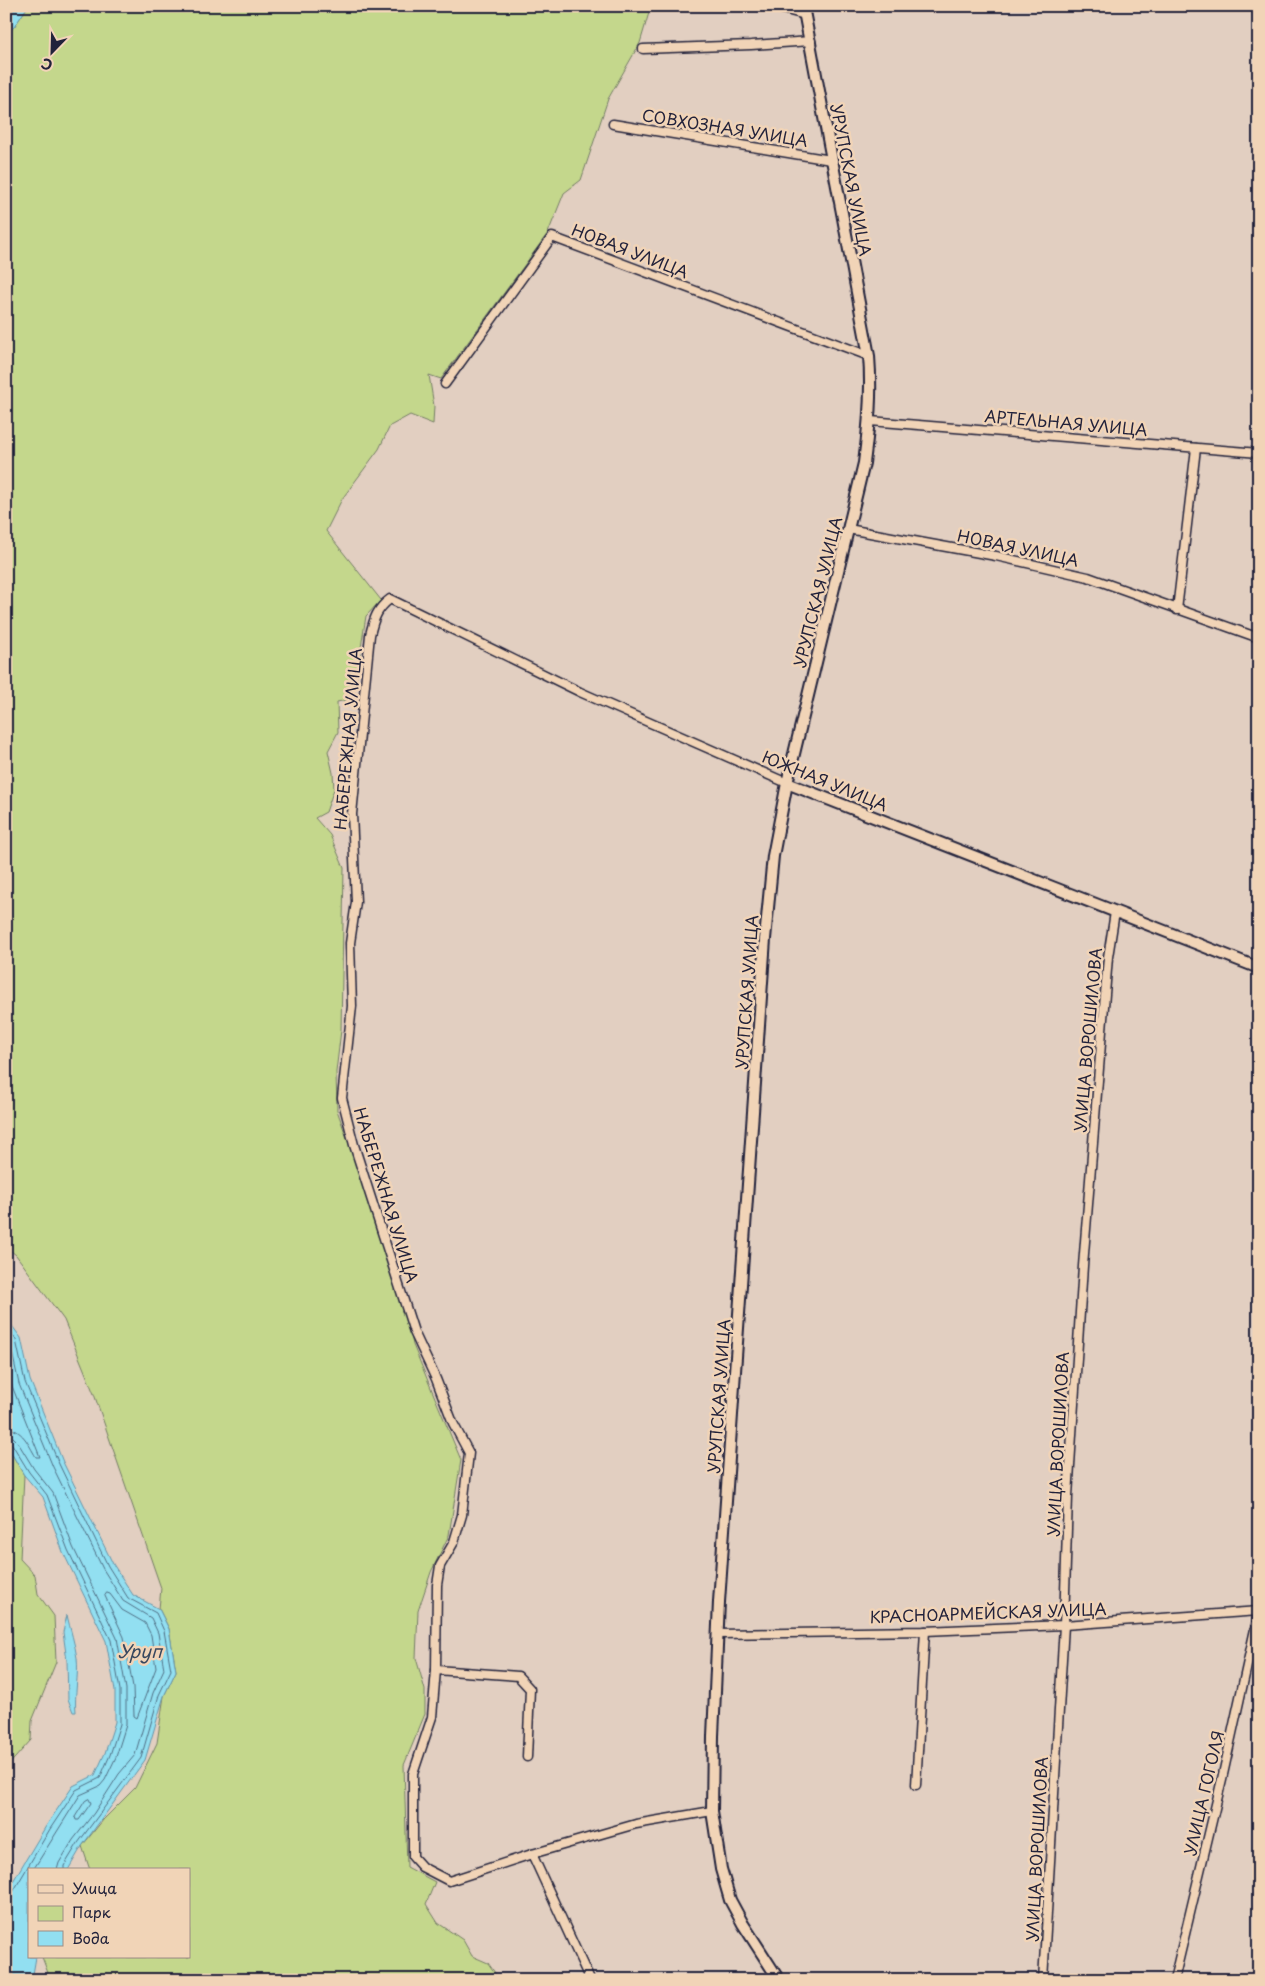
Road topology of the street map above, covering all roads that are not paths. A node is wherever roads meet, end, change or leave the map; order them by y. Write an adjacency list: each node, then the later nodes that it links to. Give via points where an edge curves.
1 (771, 6): 2 (street)
2 (804, 11): 3 (street, УРУПСКАЯ УЛИЦА)
3 (810, 41): 4 (street); 6 (street, УРУПСКАЯ УЛИЦА)
4 (643, 49)
5 (613, 124): 6 (street, СОВХОЗНАЯ УЛИЦА)
6 (831, 160): 7 (street, УРУПСКАЯ УЛИЦА)
7 (869, 356): 8 (street, НОВАЯ УЛИЦА, via 552,237); 9 (street, УРУПСКАЯ УЛИЦА)
8 (445, 384)
9 (870, 421): 10 (street, АРТЕЛЬНАЯ УЛИЦА); 12 (street, УРУПСКАЯ УЛИЦА)
10 (1196, 448): 11 (street, АРТЕЛЬНАЯ УЛИЦА); 14 (street)
11 (1259, 453)
12 (848, 530): 14 (street, НОВАЯ УЛИЦА, via 996,556 1088,577); 16 (street, УРУПСКАЯ УЛИЦА)
13 (390, 599): 16 (street, ЮЖНАЯ УЛИЦА, via 580,692); 23 (street, НАБЕРЕЖНАЯ УЛИЦА, via 374,616 370,634 353,805 356,902 350,943 352,1006 342,1098 414,1332 469,1453 462,1515 454,1542 440,1566 437,1585)
14 (1177, 610): 15 (street, НОВАЯ УЛИЦА)
15 (1259, 638)
16 (787, 783): 17 (street, ЮЖНАЯ УЛИЦА); 22 (street, УРУПСКАЯ УЛИЦА, via 773,856 765,938)
17 (1115, 912): 18 (street, ЮЖНАЯ УЛИЦА); 20 (street, УЛИЦА ВОРОШИЛОВА, via 1108,957 1083,1266 1068,1496)
18 (1259, 968)
19 (1259, 1611): 20 (street, КРАСНОАРМЕЙСКАЯ УЛИЦА); 31 (street, УЛИЦА ГОГОЛЯ)
20 (1064, 1625): 21 (street, КРАСНОАРМЕЙСКАЯ УЛИЦА); 30 (street, УЛИЦА ВОРОШИЛОВА)
21 (925, 1631): 22 (street, КРАСНОАРМЕЙСКАЯ УЛИЦА); 25 (street)
22 (718, 1634): 26 (street, УРУПСКАЯ УЛИЦА)
23 (436, 1670): 24 (street, via 518,1676 530,1689); 27 (street, НАБЕРЕЖНАЯ УЛИЦА, via 432,1717 413,1774 413,1857 422,1867 449,1881)
24 (527, 1757)
25 (916, 1785)
26 (712, 1811): 27 (street, via 636,1824); 29 (street, УРУПСКАЯ УЛИЦА, via 730,1900)
27 (532, 1854): 28 (street)
28 (590, 1980)
29 (779, 1980)
30 (1043, 1980)
31 (1174, 1980)

